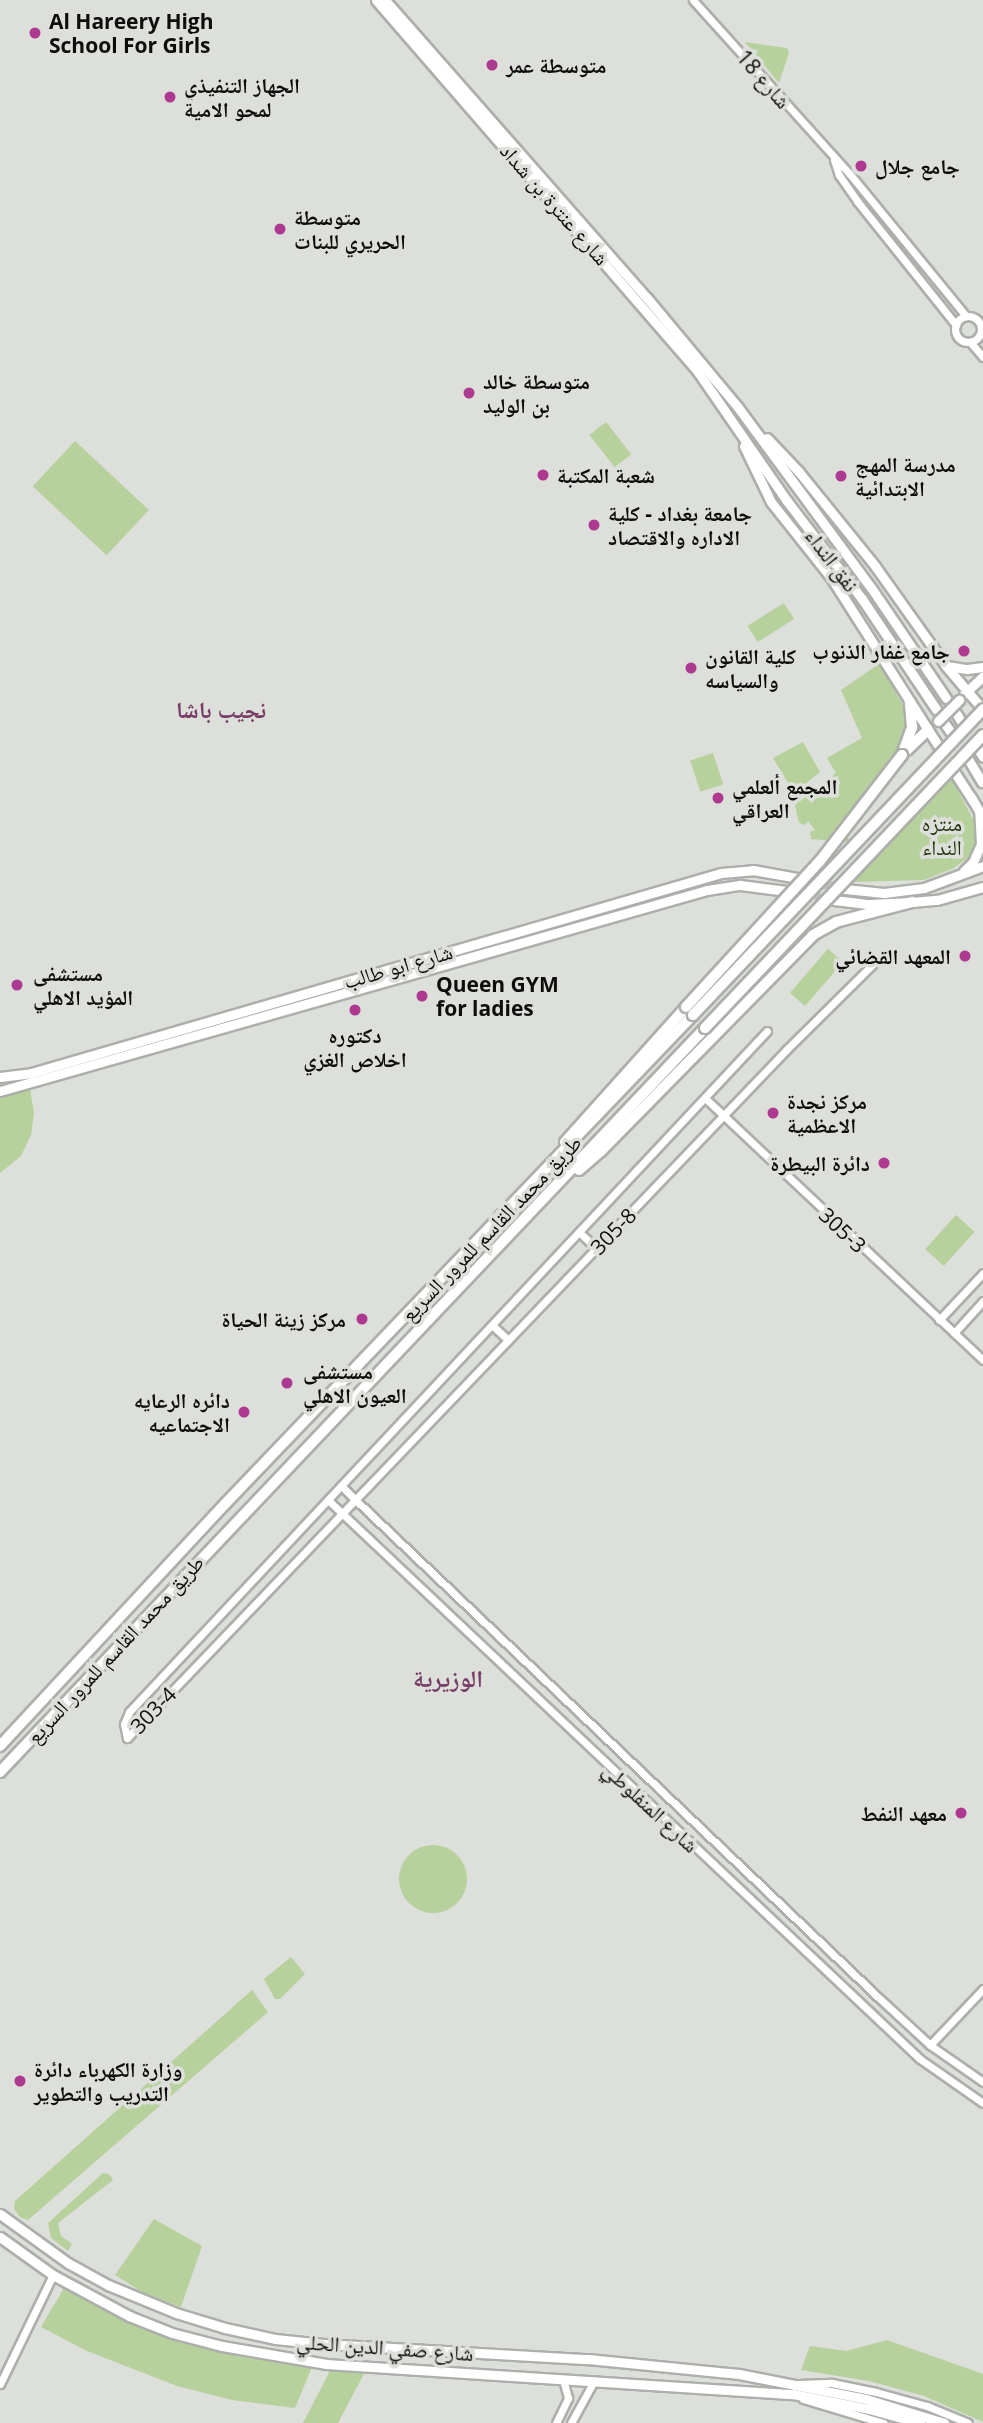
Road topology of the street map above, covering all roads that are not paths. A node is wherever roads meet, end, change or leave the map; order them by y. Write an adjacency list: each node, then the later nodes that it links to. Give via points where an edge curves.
1 (376, 0): 12 (main road, شارع عنترة بن شداد, via 659,322)
2 (385, 0): 11 (main road, شارع عنترة بن شداد)
3 (694, 0): 4 (street, شارع 18)
4 (834, 159): 6 (street, شارع 18); 7 (street, شارع 18, via 857,201)
5 (983, 309): 6 (street)
6 (970, 316): 7 (street); 8 (street, شارع 18)
7 (956, 326): 9 (street, شارع 18, via 958,337)
8 (982, 331): 9 (street)
9 (970, 342): 10 (street)
10 (983, 357)
11 (737, 406): 13 (main road, via 799,471); 17 (main road, نفق النداء)
12 (728, 413): 18 (main road, via 771,502 832,579); 20 (main road, نفق النداء)
13 (946, 666): 14 (main road); 16 (main road)
14 (983, 667)
15 (983, 676): 16 (main road)
16 (967, 692): 19 (main road); 22 (main road, bridge)
17 (946, 698)
18 (910, 702): 24 (main road); 28 (highway, via 912,727)
19 (981, 707): 43 (highway, طريق محمد القاسم للمرور السريع, bridge)
20 (936, 709)
21 (956, 713): 23 (main road)
22 (942, 722): 24 (main road); 25 (main road)
23 (962, 723)
24 (928, 730): 27 (main road); 28 (highway)
25 (952, 734)
26 (983, 734): 49 (highway, طريق محمد القاسم للمرور السريع, bridge)
27 (939, 747)
28 (902, 755): 43 (highway, bridge, via 820,861)
29 (968, 760): 31 (main road)
30 (955, 773): 32 (main road)
31 (982, 782)
32 (971, 797): 33 (main road); 35 (main road, via 979,811 981,844 973,862)
33 (983, 817)
34 (983, 866): 35 (main road)
35 (959, 876): 37 (main road, via 923,888 884,893)
36 (806, 880): 45 (main road, شارع ابو طالب, via 763,871 720,873 31,1073)
37 (845, 889)
38 (980, 889): 41 (main road)
39 (795, 893): 46 (main road, شارع ابو طالب, via 740,884 707,890)
40 (834, 900): 41 (main road)
41 (912, 902): 49 (highway, via 836,922 813,935 601,1151)
42 (873, 964): 48 (street, 305-8)
43 (690, 1011): 73 (highway, طريق محمد القاسم للمرور السريع)
44 (767, 1031): 47 (street, 305-8)
45 (0, 1077)
46 (0, 1091)
47 (705, 1098): 48 (street, 305-3); 50 (street, 305-8)
48 (723, 1116): 51 (street, 305-8); 54 (street, 305-3)
49 (561, 1182): 74 (highway, طريق محمد القاسم للمرور السريع)
50 (579, 1232): 51 (street); 55 (street, 305-8)
51 (596, 1248): 57 (street, 305-8)
52 (983, 1273): 54 (street)
53 (983, 1301): 56 (street)
54 (939, 1320): 56 (street, 305-3)
55 (492, 1325): 57 (street); 59 (street, 305-8)
56 (954, 1333): 58 (street, 305-3)
57 (508, 1340): 61 (street, 305-8)
58 (983, 1360)
59 (341, 1486): 60 (street, 303-4); 61 (street, شارع المنفلوطي)
60 (328, 1500): 62 (street, شارع المنفلوطي); 64 (street, 303-4)
61 (355, 1500): 62 (street, 303-4); 63 (street, شارع المنفلوطي)
62 (342, 1514): 65 (street, شارع المنفلوطي); 66 (street, 303-4)
63 (422, 1564): 65 (street); 67 (street, شارع المنفلوطي)
64 (258, 1574): 66 (street); 69 (street, 303-4)
65 (411, 1577): 68 (street, شارع المنفلوطي)
66 (271, 1587): 70 (street, 303-4)
67 (479, 1618): 68 (street); 71 (street, شارع المنفلوطي)
68 (467, 1631): 72 (street, شارع المنفلوطي)
69 (191, 1646): 70 (street); 70 (street, 303-4, via 129,1712 124,1724 127,1738)
70 (203, 1659)
71 (573, 1707): 72 (street); 75 (street, شارع المنفلوطي)
72 (559, 1720): 76 (street, شارع المنفلوطي)
73 (2, 1743)
74 (0, 1772)
75 (747, 1872): 76 (street); 78 (street, شارع المنفلوطي)
76 (735, 1886): 79 (street, شارع المنفلوطي)
77 (983, 1989): 80 (street)
78 (878, 1997): 79 (street); 80 (street, شارع المنفلوطي)
79 (867, 2009): 82 (street, شارع المنفلوطي, via 920,2059)
80 (930, 2045): 81 (street, شارع المنفلوطي)
81 (983, 2082)
82 (982, 2102)
83 (0, 2214): 86 (main road, شارع صفي الدين الحلي, via 68,2263 135,2298 176,2313 275,2339)
84 (0, 2237): 85 (main road, شارع صفي الدين الحلي)
85 (53, 2275): 87 (main road, شارع صفي الدين الحلي, via 129,2316 222,2346 326,2364); 90 (street)
86 (426, 2350): 87 (main road); 91 (main road, شارع صفي الدين الحلي, via 588,2359)
87 (425, 2370): 88 (main road, شارع صفي الدين الحلي)
88 (563, 2379): 89 (main road, شارع صفي الدين الحلي); 94 (street, via 568,2399)
89 (594, 2381): 92 (main road, شارع صفي الدين الحلي); 95 (street)
90 (0, 2384)
91 (798, 2384): 93 (main road, شارع صفي الدين الحلي); 99 (street, شارع صفي الدين الحلي, via 832,2383 876,2392)
92 (793, 2394): 93 (main road, شارع صفي الدين الحلي); 96 (street, شارع صفي الدين الحلي)
93 (853, 2401): 97 (main road); 98 (main road)
94 (556, 2423)
95 (571, 2423)
96 (883, 2423)
97 (920, 2423)
98 (944, 2423)
99 (967, 2423)

